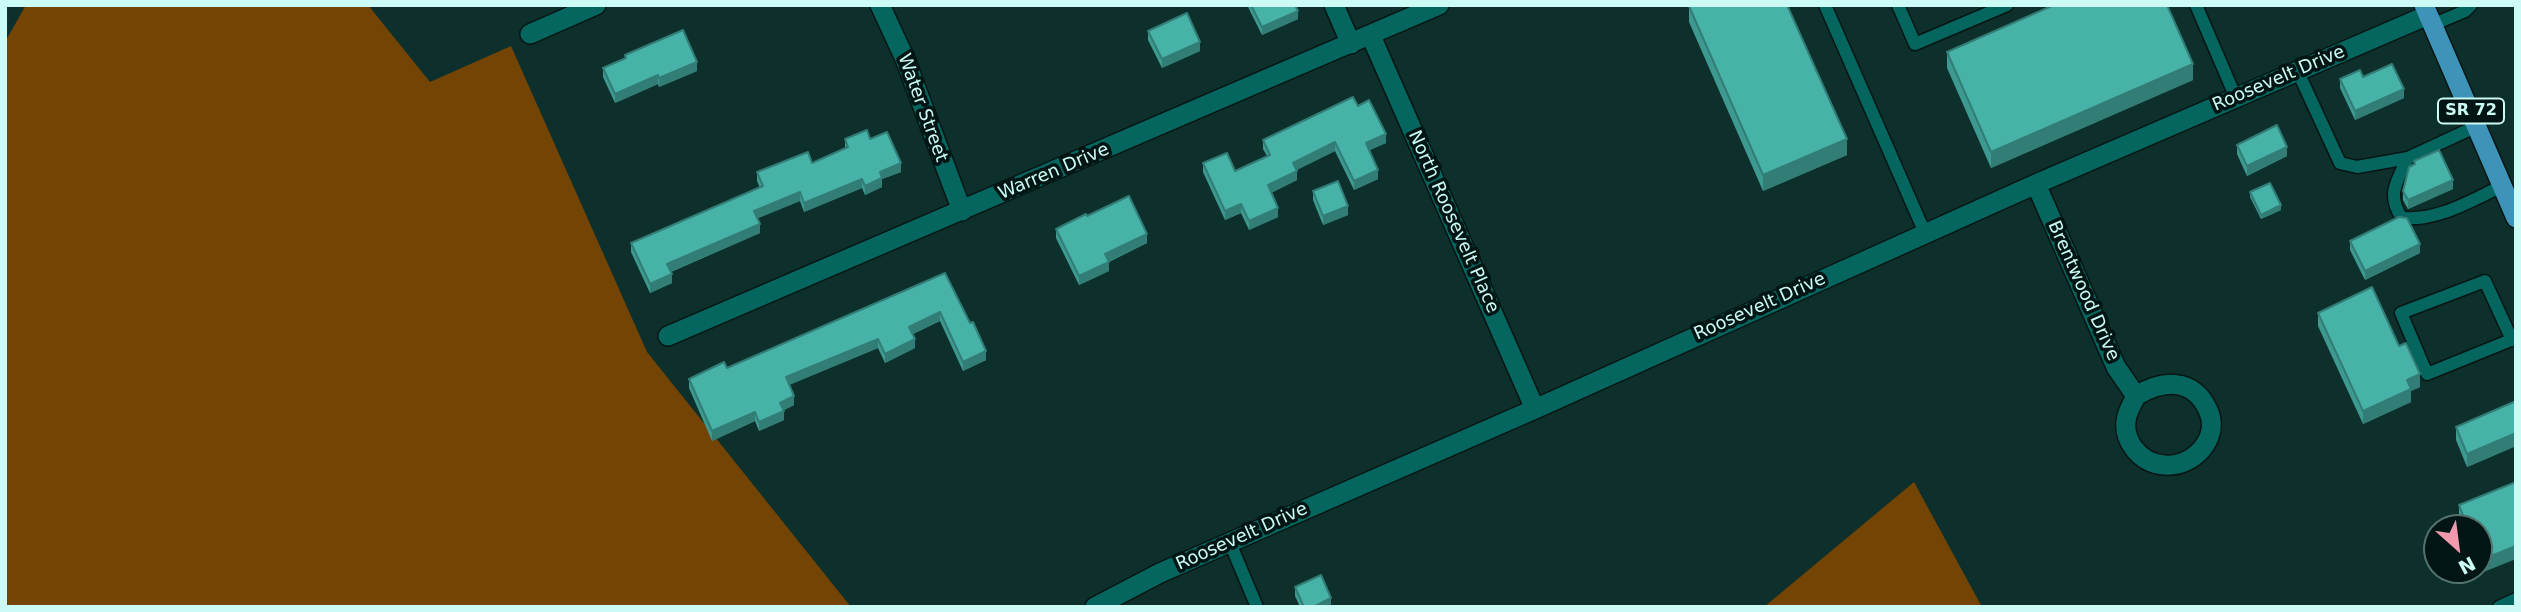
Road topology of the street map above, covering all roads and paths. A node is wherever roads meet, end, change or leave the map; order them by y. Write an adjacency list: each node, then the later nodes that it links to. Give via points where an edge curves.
1 (596, 5): 11 (street)
2 (880, 5): 20 (street, Water Street)
3 (1334, 5): 13 (street)
4 (1439, 5): 12 (street, Warren Drive)
5 (1825, 5): 21 (lane)
6 (1898, 5): 7 (lane, via 1915,44)
7 (2007, 5)
8 (2196, 5): 15 (lane)
9 (2471, 5): 10 (lane, via 2465,11)
10 (2428, 15): 14 (street, Roosevelt Drive); 16 (main road, SR 72)
11 (530, 34)
12 (1371, 36): 13 (street, Warren Drive); 25 (street, North Roosevelt Place)
13 (1351, 44): 20 (street, Warren Drive)
14 (2298, 72): 15 (street, Roosevelt Drive); 17 (lane, via 2340,163 2357,167)
15 (2236, 98): 18 (street, Roosevelt Drive)
16 (2477, 126): 17 (lane); 19 (main road, SR 72)
17 (2408, 158): 19 (lane, via 2392,196 2402,218 2417,220)
18 (2036, 184): 21 (street, Roosevelt Drive); 24 (street, Brentwood Drive, via 2116,367)
19 (2511, 201)
20 (962, 211): 22 (street, Warren Drive)
21 (1925, 233): 25 (street, Roosevelt Drive)
22 (668, 336)
23 (2514, 339): 23 (lane, via 2427,374 2401,313 2485,281)
24 (2136, 396): 24 (street, via 2126,430 2138,454 2165,466 2182,462 2207,445 2211,415 2193,391 2165,383)
25 (1535, 409): 26 (street, Roosevelt Drive)
26 (1230, 543): 28 (street, Roosevelt Drive); 29 (lane)
27 (2516, 599): 30 (lane)
28 (1095, 607)
29 (1257, 607)
30 (2499, 607)

